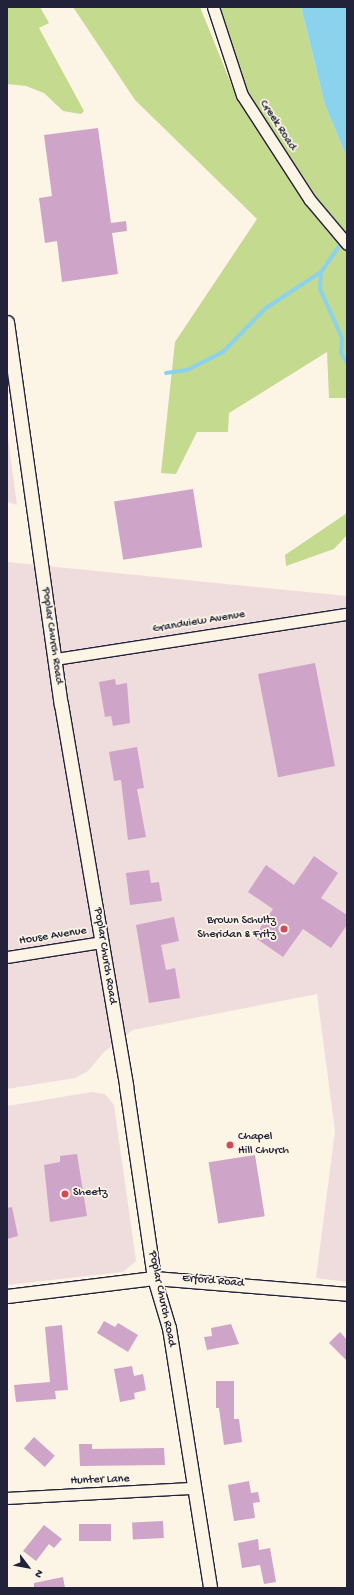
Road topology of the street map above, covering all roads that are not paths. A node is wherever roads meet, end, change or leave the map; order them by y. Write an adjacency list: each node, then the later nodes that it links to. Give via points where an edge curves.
1 (213, 7): 2 (street, Creek Road, via 242,95 310,200)
2 (344, 240)
3 (7, 322): 5 (street, Poplar Church Road)
4 (347, 614): 5 (street, Grandview Avenue)
5 (55, 659): 6 (street, Poplar Church Road)
6 (102, 942): 7 (street, House Avenue); 8 (street, Poplar Church Road)
7 (7, 957)
8 (154, 1278): 9 (street, Erford Road); 10 (street, Erford Road); 11 (street, Poplar Church Road, via 169,1328)
9 (347, 1294)
10 (7, 1296)
11 (194, 1488): 12 (street, Hunter Lane); 13 (street, Poplar Church Road)
12 (7, 1498)
13 (210, 1588)

